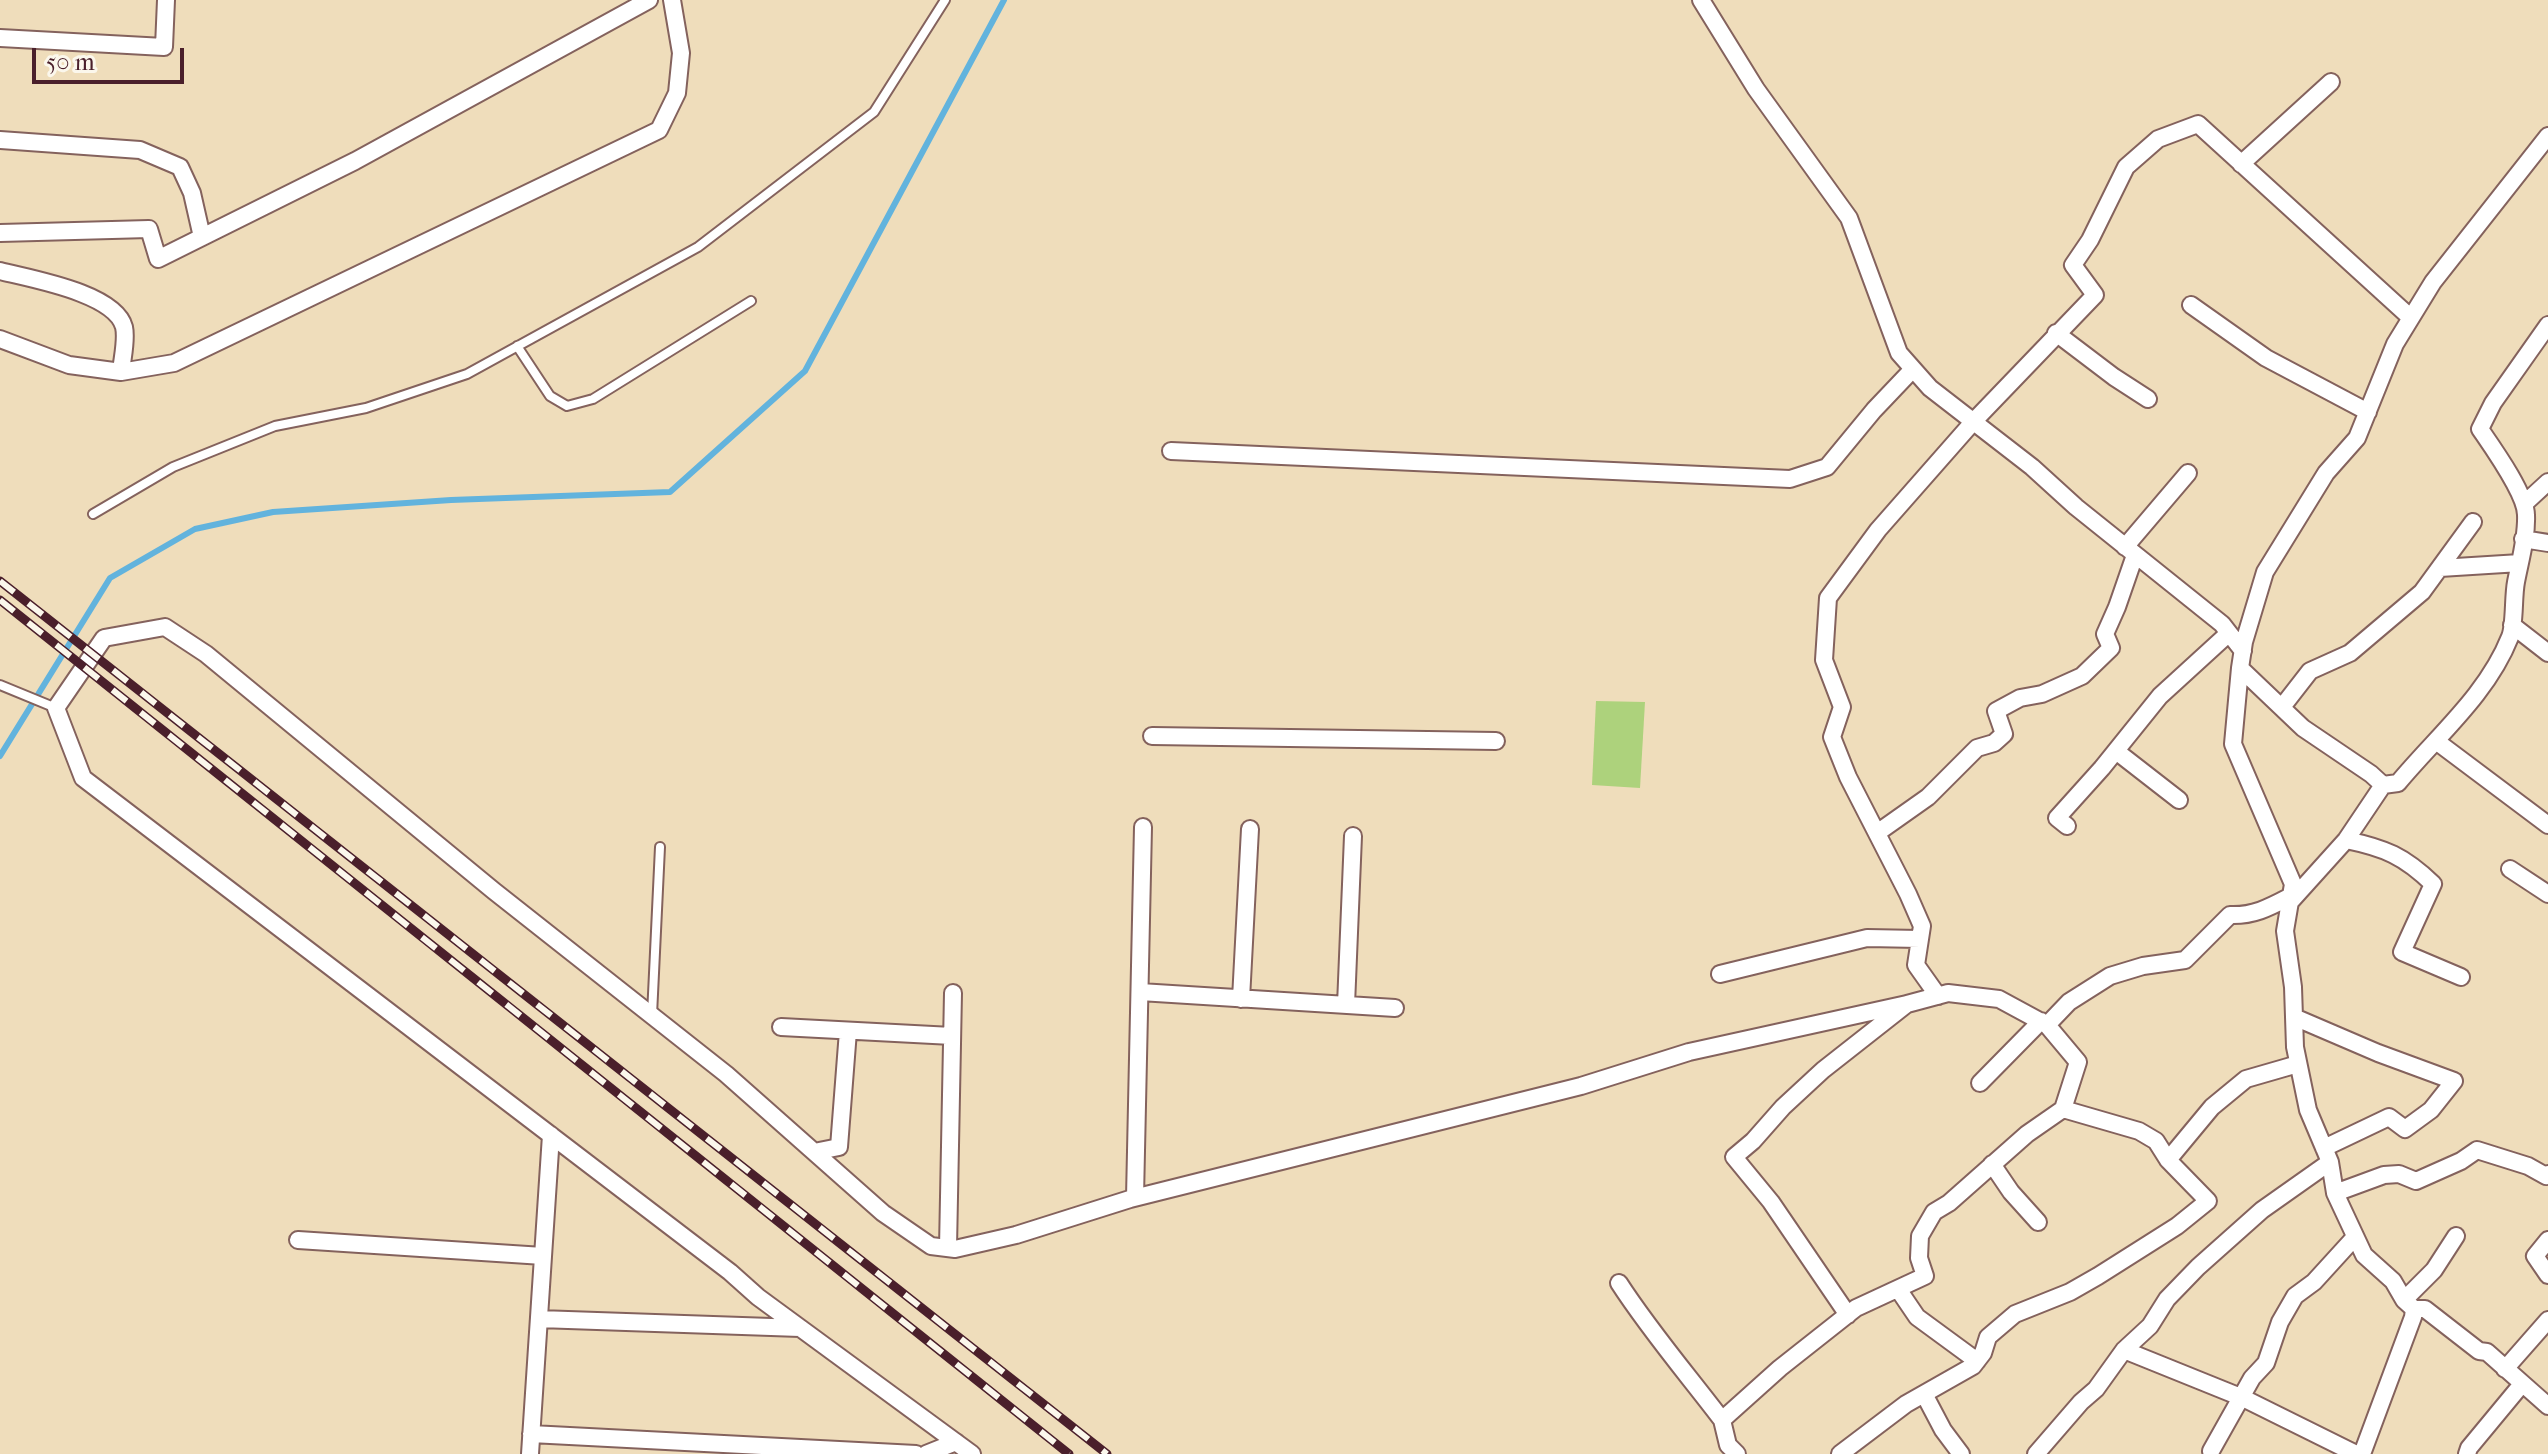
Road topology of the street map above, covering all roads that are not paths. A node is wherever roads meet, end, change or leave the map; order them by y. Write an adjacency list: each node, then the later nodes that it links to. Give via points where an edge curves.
1 (166, 0): 6 (street, via 164,47)
2 (649, 0): 12 (street, via 355,161)
3 (672, 0): 22 (street, via 681,53 677,93 659,130 174,363)
4 (945, 0): 20 (lane, via 874,112 698,247)
5 (1701, 0): 21 (street, via 1756,89 1849,218 1899,353)
6 (0, 38)
7 (2331, 82): 10 (street)
8 (2548, 136): 16 (street, via 2433,282)
9 (0, 140): 12 (street, via 140,150 180,167)
10 (2241, 164): 16 (street); 18 (street, via 2198,124 2158,139 2126,167 2073,265 2095,295)
11 (0, 233): 12 (street, via 149,229 158,259)
12 (202, 237)
13 (0, 271): 22 (street, via 88,294 118,315 125,329)
14 (751, 301): 20 (lane, via 593,399 567,406 550,396)
15 (2191, 305): 24 (street, via 2266,358)
16 (2411, 318): 24 (street)
17 (2548, 325): 29 (street, via 2480,429)
18 (2056, 333): 23 (street); 25 (street)
19 (0, 339): 22 (street, via 69,365)
20 (517, 346): 30 (lane, via 467,374 366,408 275,426 173,467)
21 (1913, 369): 25 (street); 26 (street, via 1827,467 1790,479)
22 (121, 372)
23 (2148, 399)
24 (2368, 412): 40 (street, via 2357,438 2326,473 2265,572)
25 (1973, 422): 34 (street); 54 (street, via 1878,530 1828,598 1824,660 1842,707 1832,737)
26 (1171, 451)
27 (2188, 473): 34 (street)
28 (2548, 482): 29 (street)
29 (2524, 504): 32 (street)
30 (93, 514)
31 (2473, 522): 36 (street)
32 (2523, 539): 33 (street); 35 (street)
33 (2548, 543)
34 (2130, 551): 38 (street); 54 (street, via 2105,634 2111,648 2082,676 1996,711 2004,734 1977,748 1928,797)
35 (2520, 563): 36 (street); 37 (street)
36 (2440, 568): 42 (street, via 2379,631 2350,653 2310,671)
37 (2512, 625): 39 (street); 46 (street, via 2493,669)
38 (2229, 633): 40 (street); 47 (street, via 2160,696)
39 (2548, 653)
40 (2242, 659): 42 (street); 60 (street, via 2233,744 2293,884)
41 (0, 685): 43 (lane)
42 (2282, 707): 48 (street)
43 (56, 708): 71 (street, via 104,638 165,627 206,654); 80 (street, via 83,778)
44 (1152, 736): 45 (street)
45 (1496, 741)
46 (2436, 741): 48 (street, via 2398,783); 50 (street)
47 (2116, 751): 49 (street); 51 (street, via 2057,818)
48 (2383, 785): 56 (street)
49 (2179, 800)
50 (2548, 825)
51 (2067, 826)
52 (1143, 827): 64 (street)
53 (1250, 829): 67 (street)
54 (1877, 833): 61 (street, via 1922,926)
55 (1353, 836): 69 (street)
56 (2346, 840): 60 (street); 63 (street, via 2403,859 2433,884 2402,952)
57 (660, 847): 71 (lane)
58 (2510, 869): 59 (street)
59 (2548, 894)
60 (2290, 900): 72 (street, via 2285,931); 73 (street, via 2246,916 2230,915 2185,960 2110,976)
61 (1920, 939): 62 (street, via 1867,938); 66 (street, via 1916,965)
62 (1720, 974)
63 (2461, 977)
64 (1140, 992): 67 (street); 87 (street)
65 (953, 993): 76 (street)
66 (1938, 996): 68 (street); 73 (street, via 1999,999)
67 (1241, 999): 69 (street)
68 (1907, 1004): 87 (street, via 1689,1052 1581,1086); 99 (street, via 1823,1070 1734,1157)
69 (1346, 1005): 70 (street)
70 (1395, 1008)
71 (652, 1015): 81 (street)
72 (2294, 1017): 77 (street); 82 (street, via 2454,1081 2431,1110 2405,1129 2389,1117)
73 (2044, 1023): 78 (street); 79 (street, via 2078,1062)
74 (781, 1027): 75 (street)
75 (848, 1031): 76 (street); 81 (street, via 839,1147)
76 (952, 1036): 93 (street)
77 (2298, 1064): 82 (street, via 2308,1110); 83 (street, via 2246,1079 2212,1107)
78 (1980, 1083)
79 (2063, 1109): 83 (street, via 2139,1131 2156,1141); 84 (street)
80 (551, 1135): 94 (street); 102 (street)
81 (814, 1152): 93 (street, via 883,1213 931,1246)
82 (2327, 1155): 86 (street); 103 (street, via 2221,1245)
83 (2168, 1160): 104 (street, via 2208,1201 2098,1276 2015,1314 1988,1337)
84 (1992, 1164): 88 (street); 97 (street, via 1934,1212 1920,1236 1925,1276)
85 (2548, 1174): 86 (street, via 2477,1150 2416,1181 2384,1175)
86 (2335, 1193): 90 (street)
87 (1135, 1197): 93 (street, via 1016,1235)
88 (2038, 1222)
89 (2456, 1236): 98 (street)
90 (2355, 1237): 98 (street, via 2364,1255 2393,1281); 108 (street, via 2295,1296 2266,1363)
91 (298, 1240): 94 (street)
92 (2548, 1240): 95 (street, via 2535,1256)
93 (948, 1248)
94 (543, 1256): 100 (street)
95 (2548, 1275)
96 (1619, 1283): 110 (street, via 1644,1323)
97 (1898, 1289): 99 (street); 104 (street, via 1917,1317)
98 (2409, 1305): 105 (street, via 2425,1309); 122 (street, via 2413,1317)
99 (1848, 1315): 110 (street)
100 (539, 1319): 102 (street); 111 (street)
101 (2548, 1320): 105 (street)
102 (800, 1328): 112 (street)
103 (2124, 1350): 108 (street); 121 (street)
104 (1977, 1361): 107 (street)
105 (2505, 1369): 106 (street)
106 (2522, 1384): 109 (street); 123 (street)
107 (1924, 1394): 119 (street); 120 (street)
108 (2243, 1398): 113 (street); 122 (street)
109 (2548, 1406)
110 (1722, 1420): 118 (street, via 1728,1445)
111 (531, 1434): 114 (street); 115 (street)
112 (956, 1442): 116 (street); 117 (street)
113 (2211, 1451)
114 (530, 1454)
115 (916, 1454)
116 (926, 1454)
117 (972, 1454)
118 (1737, 1454)
119 (1840, 1454)
120 (1961, 1454)
121 (2036, 1454)
122 (2359, 1454)
123 (2467, 1454)

